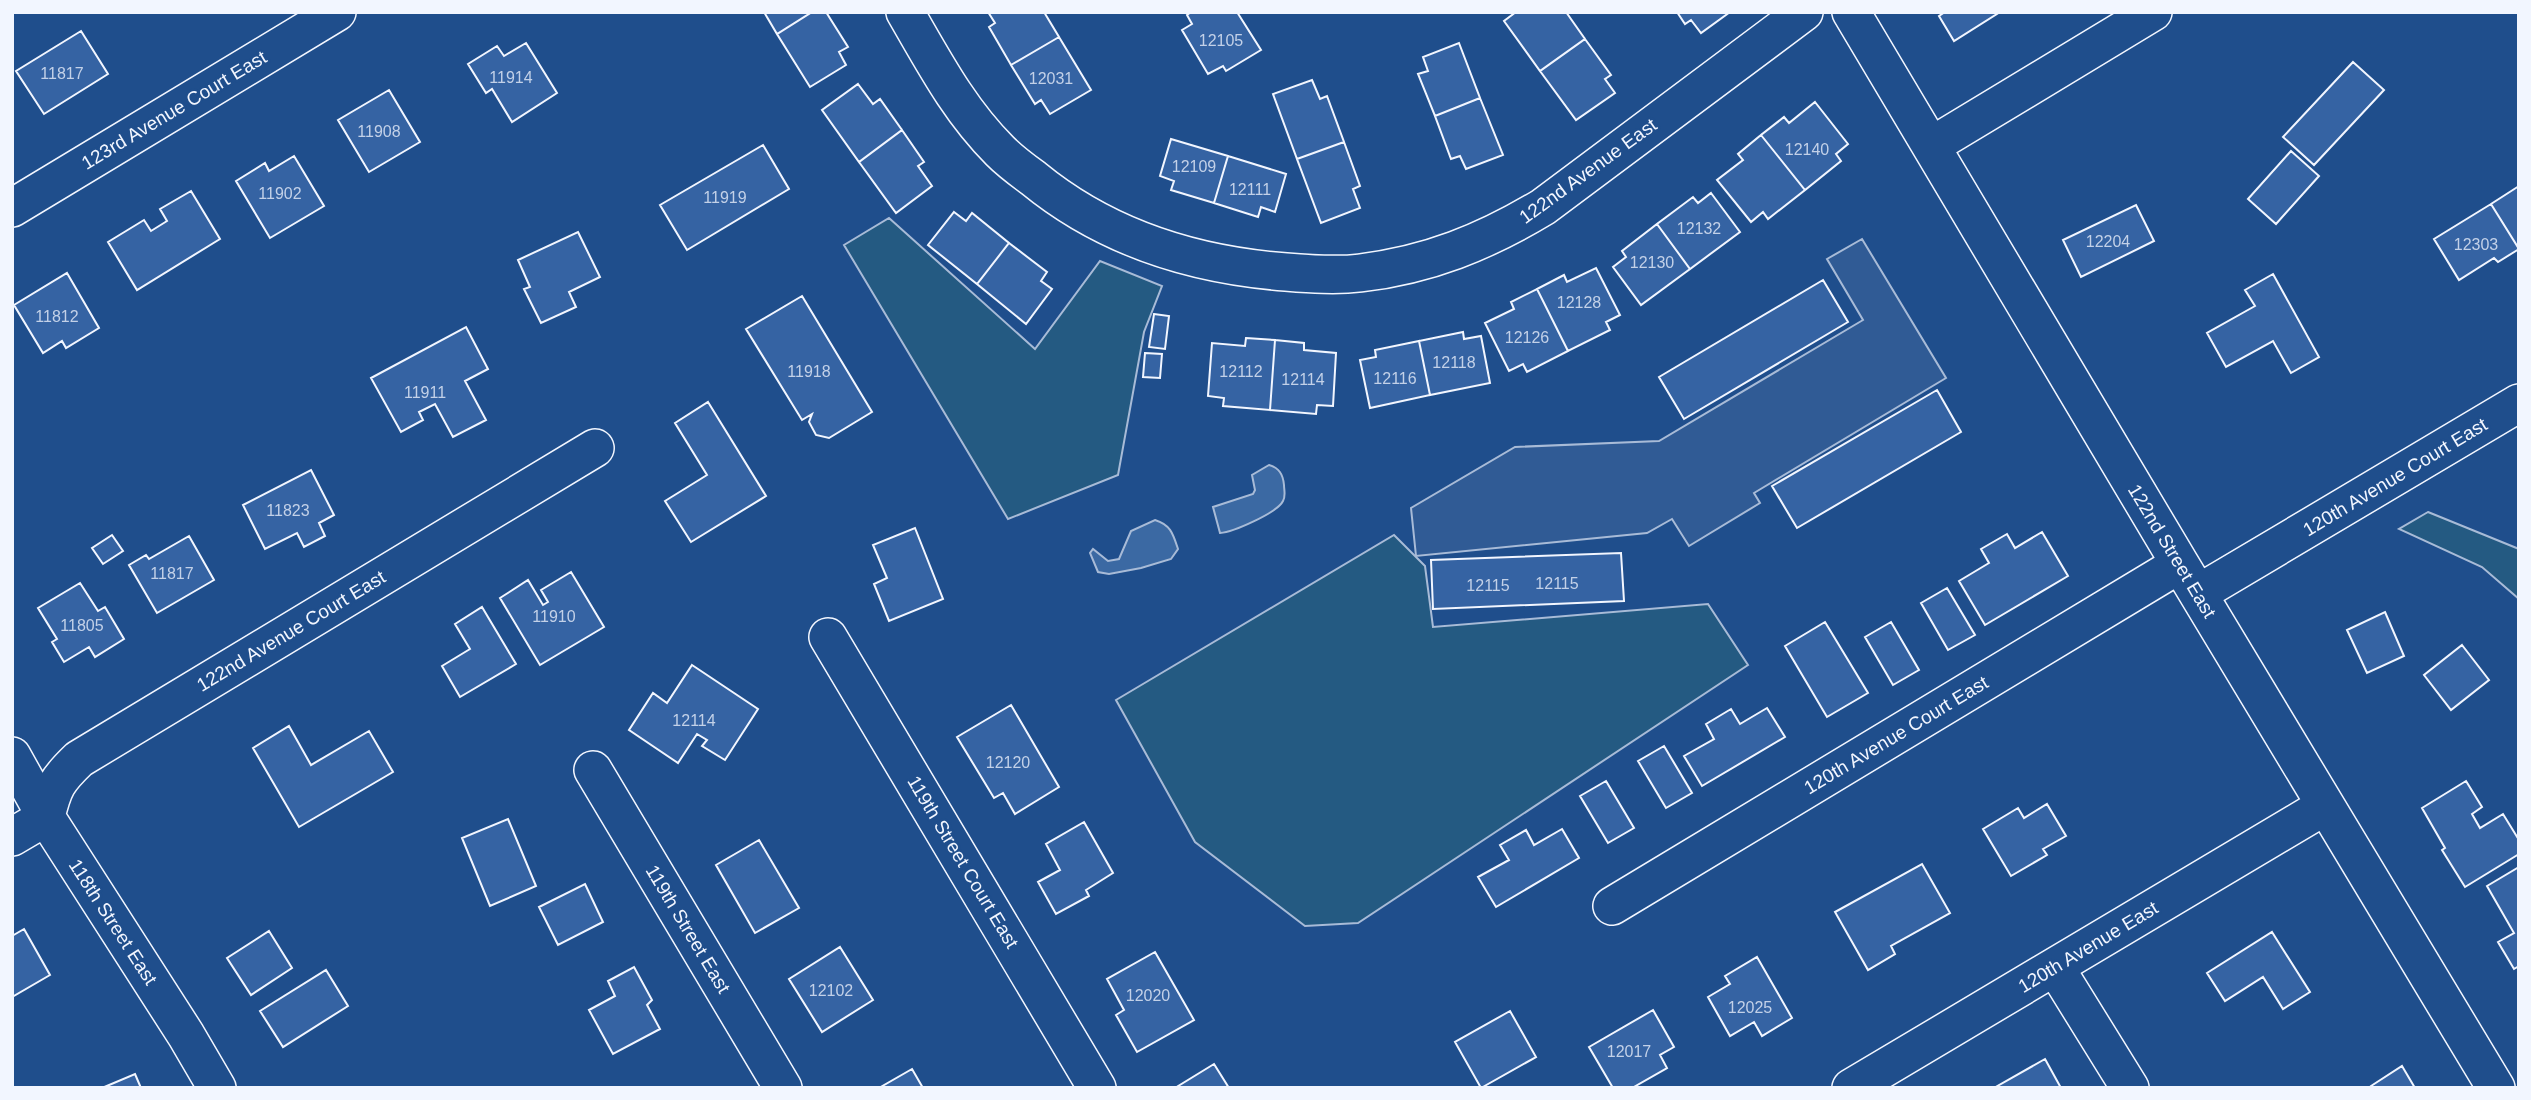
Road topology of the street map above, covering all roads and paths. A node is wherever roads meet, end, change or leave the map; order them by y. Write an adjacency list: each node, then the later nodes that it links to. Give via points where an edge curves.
1 (337, 12): 7 (street, 123rd Avenue Court East)
2 (905, 12): 3 (street, 122nd Avenue East, via 956,102 984,134 1001,153 1084,214 1124,236 1230,266 1358,274 1454,251 1502,232 1543,207)
3 (1804, 12)
4 (1852, 12): 6 (street, 122nd Street East)
5 (2152, 12): 6 (street)
6 (1931, 146): 10 (street, 122nd Street East)
7 (12, 208)
8 (2519, 403): 10 (street, 120th Avenue Court East)
9 (595, 448): 15 (street, 122nd Avenue Court East, via 79,759 52,789)
10 (2189, 578): 14 (street, 122nd Street East); 17 (street, 120th Avenue Court East)
11 (828, 637): 21 (street, 119th Street Court East)
12 (12, 756): 15 (street, 118th Street East)
13 (593, 770): 20 (street, 119th Street East)
14 (2325, 806): 18 (street, 120th Avenue East); 24 (street, 122nd Street East)
15 (46, 817): 16 (street); 19 (street, 118th Street East)
16 (12, 837)
17 (1612, 906)
18 (2055, 967): 22 (street, 120th Avenue East); 23 (street)
19 (217, 1088)
20 (783, 1088)
21 (1097, 1088)
22 (1851, 1088)
23 (2130, 1088)
24 (2496, 1088)

